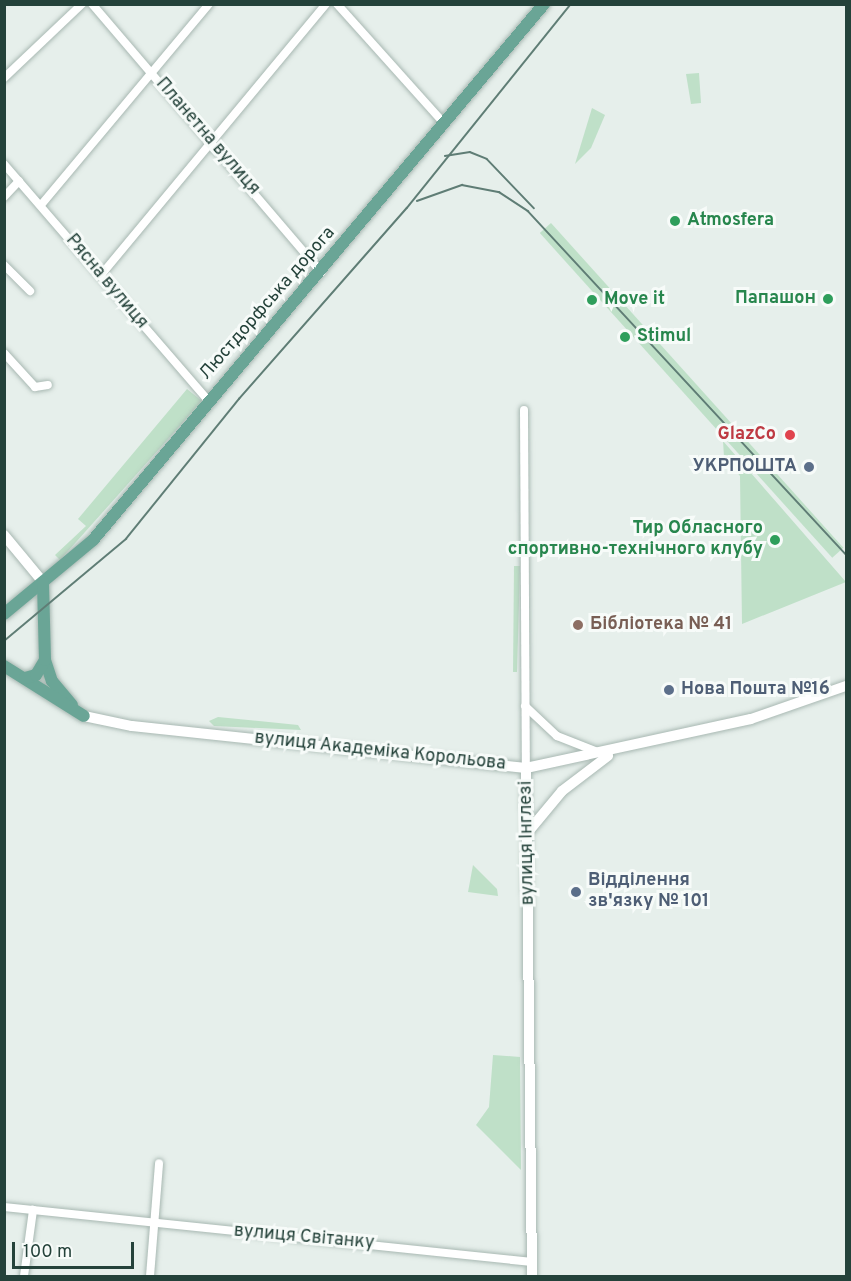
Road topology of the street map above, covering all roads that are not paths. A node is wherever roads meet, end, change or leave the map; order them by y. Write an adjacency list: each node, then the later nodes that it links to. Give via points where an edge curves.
1 (82, 4): 8 (street)
2 (92, 4): 7 (street, Планетна вулиця)
3 (209, 4): 7 (street)
4 (326, 4): 10 (street)
5 (337, 4): 9 (street)
6 (544, 4): 9 (main road, Люстдорфська дорога)
7 (152, 72): 10 (street, Планетна вулиця); 14 (street)
8 (4, 78)
9 (443, 122): 16 (main road, Люстдорфська дорога)
10 (213, 142): 16 (street, Планетна вулиця); 17 (street)
11 (4, 164): 12 (street, Рясна вулиця)
12 (19, 181): 13 (street); 14 (street, Рясна вулиця)
13 (4, 197)
14 (40, 205): 17 (street, Рясна вулиця)
15 (4, 265): 18 (street)
16 (321, 272): 21 (main road, Люстдорфська дорога)
17 (101, 275): 21 (street, Рясна вулиця)
18 (30, 291)
19 (4, 353): 20 (street, via 35,387)
20 (48, 385)
21 (208, 400): 24 (main road, Люстдорфська дорога, via 93,540)
22 (524, 410): 30 (street, вулиця Інглезі)
23 (4, 535): 24 (main road)
24 (43, 582): 25 (main road, Люстдорфська дорога); 26 (main road)
25 (4, 614)
26 (45, 660): 28 (main road, via 36,675); 31 (main road, via 52,681)
27 (4, 666): 28 (main road)
28 (25, 678): 31 (main road)
29 (846, 686): 32 (main road, вулиця Академіка Корольова, via 759,717)
30 (525, 706): 32 (street, via 557,736); 33 (street, вулиця Інглезі)
31 (84, 716): 33 (main road, вулиця Академіка Корольова, via 132,726)
32 (611, 753): 33 (main road, вулиця Академіка Корольова); 34 (main road, via 562,791)
33 (526, 768): 34 (main road, вулиця Інглезі)
34 (528, 832): 39 (main road, вулиця Інглезі)
35 (159, 1163): 38 (street)
36 (4, 1207): 37 (street, вулиця Світанку)
37 (33, 1210): 38 (street, вулиця Світанку); 40 (street)
38 (156, 1226): 39 (street, вулиця Світанку); 41 (street)
39 (532, 1262): 42 (main road, вулиця Інглезі)
40 (24, 1276)
41 (150, 1276)
42 (532, 1276)

